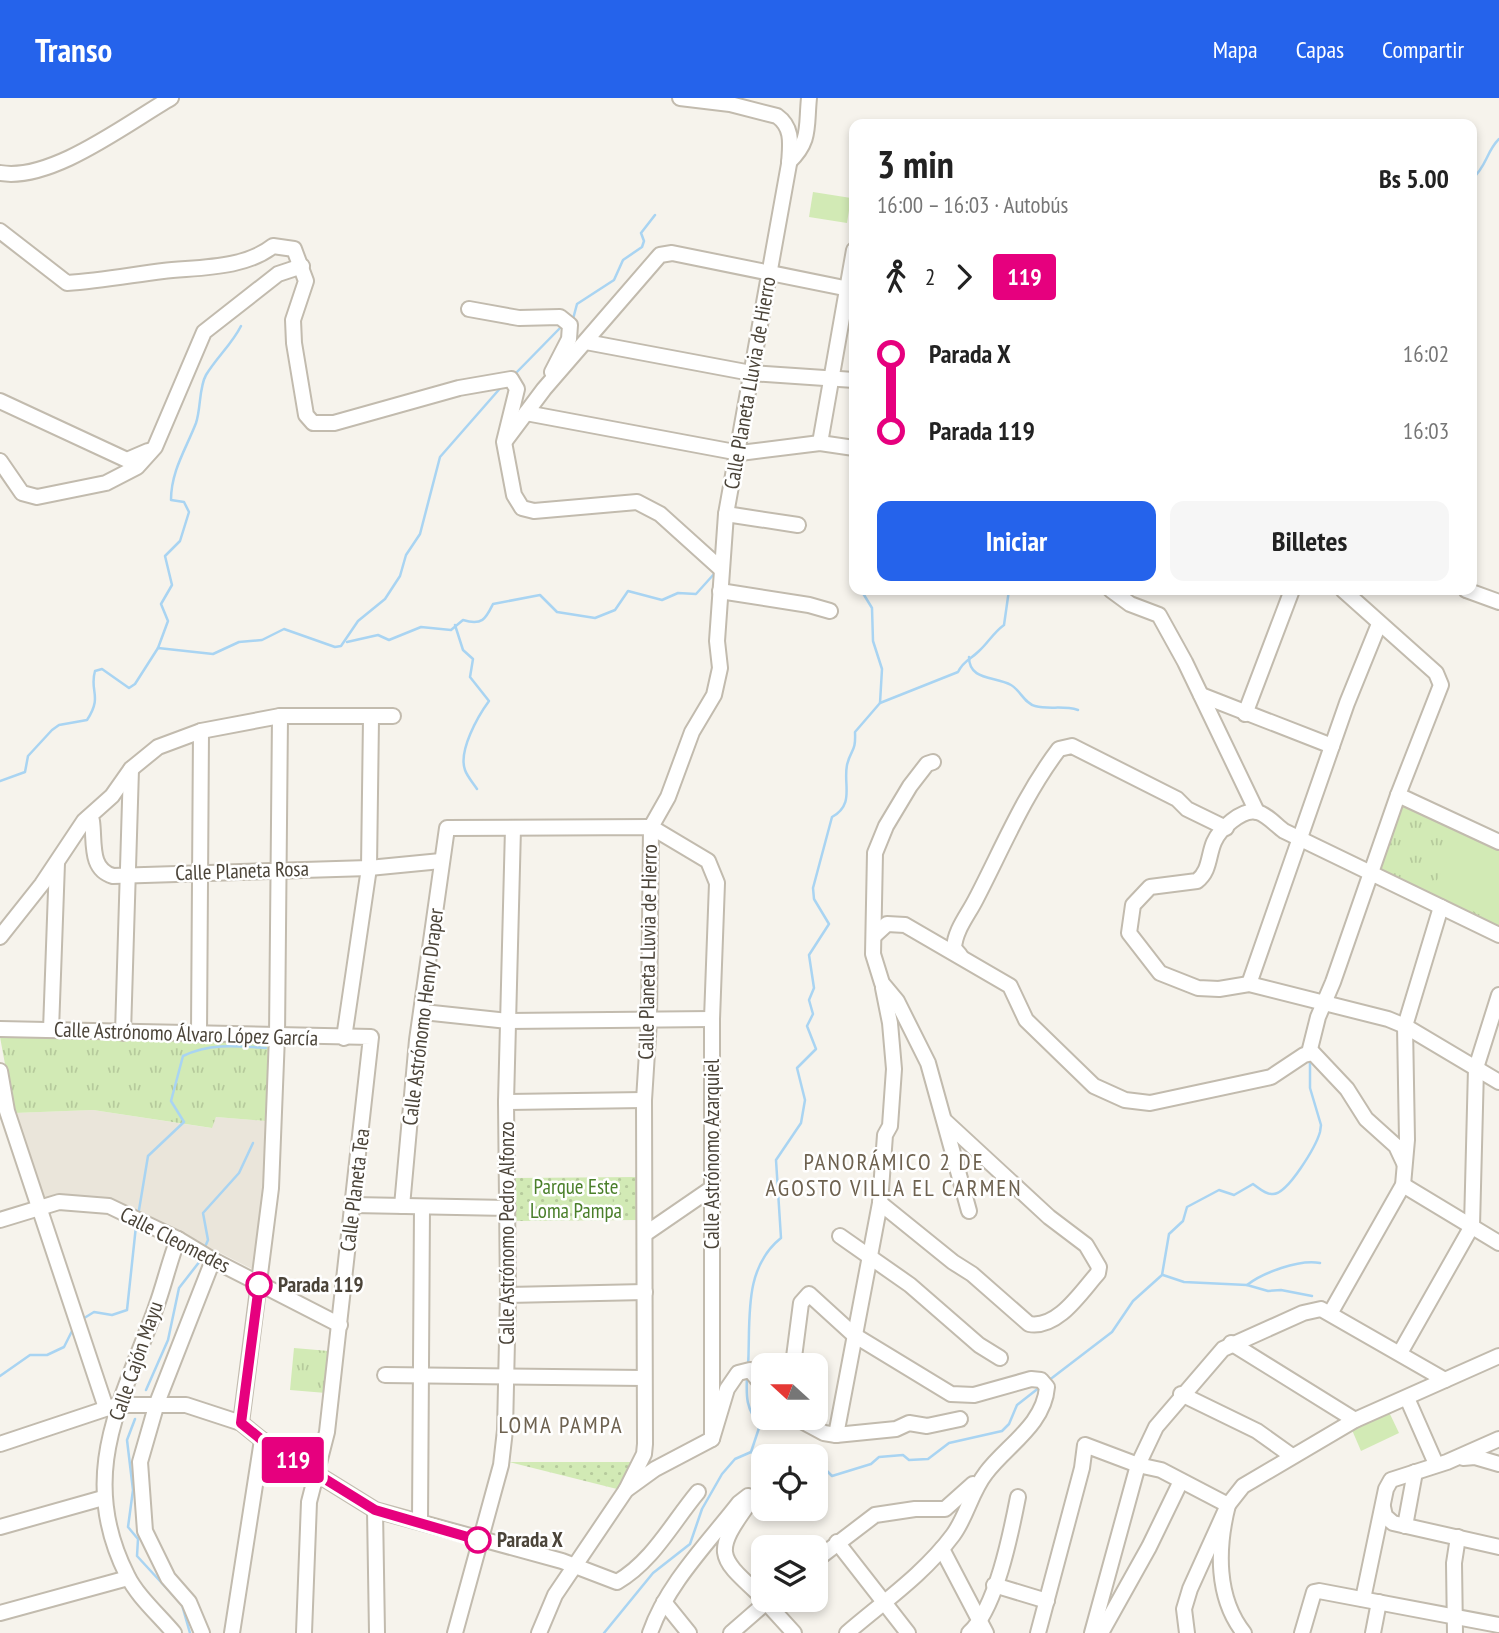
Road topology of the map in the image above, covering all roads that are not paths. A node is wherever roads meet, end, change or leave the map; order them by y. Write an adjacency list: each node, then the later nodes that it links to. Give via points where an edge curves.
1 (171, 98): 5 (street, via 52,166 25,174)
2 (680, 98): 4 (street, Calle Planeta Lluvia de Hierro, via 777,116 788,128)
3 (809, 98): 4 (street, via 807,138)
4 (789, 162): 8 (street, Calle Planeta Lluvia de Hierro)
5 (0, 173)
6 (0, 231): 7 (street, via 66,283 208,268 261,256 273,246 294,249)
7 (302, 266): 19 (street, via 306,281 293,320 294,343 309,419 318,425 334,423 508,378 517,388); 21 (street, via 278,274 204,332)
8 (769, 274): 9 (street); 12 (street, via 672,253 660,255); 13 (street, Calle Planeta Lluvia de Hierro)
9 (849, 289)
10 (849, 298): 14 (street)
11 (469, 309): 16 (street, via 519,318 560,317 570,325 569,339)
12 (586, 342): 13 (street); 16 (street)
13 (751, 373): 14 (street); 23 (street, Calle Planeta Lluvia de Hierro)
14 (832, 377): 15 (street); 20 (street)
15 (849, 379)
16 (544, 389): 18 (street)
17 (0, 401): 21 (street, via 127,460)
18 (526, 413): 19 (street); 23 (street)
19 (504, 442): 27 (street, via 514,495 522,508 534,511 637,502 660,514)
20 (820, 443): 22 (street); 23 (street)
21 (155, 447): 24 (street, via 137,467 106,483 37,497 22,493)
22 (849, 447)
23 (740, 453): 25 (street, Calle Planeta Lluvia de Hierro)
24 (0, 461)
25 (726, 514): 26 (street); 27 (street, Calle Planeta Lluvia de Hierro)
26 (798, 525)
27 (721, 569): 28 (street, Calle Planeta Lluvia de Hierro)
28 (720, 591): 34 (street); 48 (street, Calle Planeta Lluvia de Hierro, via 720,668 714,695 692,732 668,797)
29 (1477, 594): 33 (street)
30 (1118, 595): 36 (street, via 1158,615)
31 (1290, 595): 37 (street)
32 (1348, 595): 35 (street)
33 (1499, 602)
34 (830, 611)
35 (1379, 624): 42 (street); 45 (street, via 1440,679 1440,692)
36 (1201, 695): 37 (street); 46 (street)
37 (1245, 714): 42 (street)
38 (280, 716): 40 (street); 41 (street); 56 (street)
39 (393, 716): 40 (street)
40 (370, 718): 55 (street)
41 (201, 731): 44 (street, via 158,747); 57 (street)
42 (1332, 746): 51 (street)
43 (933, 762): 61 (street, via 910,786 880,839 873,870)
44 (131, 769): 47 (street, via 113,796); 59 (street)
45 (1398, 795): 52 (street); 58 (street)
46 (1257, 812): 50 (street, via 1247,812); 51 (street)
47 (88, 818): 54 (street); 59 (street, Calle Planeta Rosa, via 98,867 113,876)
48 (651, 827): 49 (street); 70 (street, Calle Astrónomo Azarquiel, via 698,853 714,870); 72 (street, Calle Planeta Lluvia de Hierro)
49 (513, 828): 53 (street, Calle Astrónomo Henry Draper, via 447,828); 71 (street, Calle Astrónomo Pedro Alfonzo)
50 (1226, 828): 64 (street, via 1165,793 1065,746 1054,755 1007,830 1000,854 955,940); 66 (street, via 1213,844 1202,877 1143,891 1128,925 1132,940 1153,966 1170,978 1198,988)
51 (1299, 837): 58 (street); 66 (street)
52 (1499, 842)
53 (441, 861): 55 (street, Calle Planeta Rosa); 69 (street, Calle Astrónomo Henry Draper)
54 (57, 862): 63 (street); 75 (street)
55 (369, 868): 56 (street, Calle Planeta Rosa); 80 (street)
56 (279, 869): 57 (street, Calle Planeta Rosa); 78 (street)
57 (200, 872): 59 (street, Calle Planeta Rosa); 77 (street)
58 (1371, 872): 60 (street); 68 (street)
59 (128, 876): 76 (street)
60 (1441, 907): 62 (street); 73 (street)
61 (875, 935): 64 (street, via 887,924 905,925); 65 (street, via 873,954)
62 (1499, 935)
63 (0, 937)
64 (960, 956): 81 (street, via 1010,986 1026,1020 1094,1086 1125,1100 1150,1103 1271,1077)
65 (882, 983): 87 (street, via 922,1051); 91 (street, via 894,1069)
66 (1249, 984): 68 (street)
67 (1499, 995): 82 (street)
68 (1324, 1002): 73 (street); 81 (street)
69 (423, 1012): 71 (street); 93 (street, Calle Astrónomo Henry Draper)
70 (712, 1019): 72 (street); 90 (street, Calle Astrónomo Azarquiel)
71 (508, 1021): 72 (street); 86 (street, Calle Astrónomo Pedro Alfonzo)
72 (649, 1021): 85 (street, Calle Planeta Lluvia de Hierro)
73 (1405, 1026): 82 (street); 88 (street)
74 (0, 1029): 75 (street, Calle Astrónomo Álvaro López García)
75 (51, 1030): 76 (street, Calle Astrónomo Álvaro López García)
76 (123, 1032): 77 (street, Calle Astrónomo Álvaro López García)
77 (199, 1034): 78 (street, Calle Astrónomo Álvaro López García)
78 (277, 1037): 80 (street, Calle Astrónomo Álvaro López García); 106 (street, via 271,1188)
79 (371, 1037): 80 (street, Calle Astrónomo Álvaro López García); 92 (street, Calle Planeta Tea)
80 (344, 1038)
81 (1309, 1053): 88 (street, via 1318,1055 1366,1119 1395,1146)
82 (1476, 1068): 84 (street); 99 (street)
83 (0, 1071): 94 (street, via 7,1111)
84 (1499, 1082)
85 (644, 1100): 86 (street); 100 (street, Calle Planeta Lluvia de Hierro)
86 (506, 1102): 96 (street, Calle Astrónomo Pedro Alfonzo)
87 (945, 1121): 91 (street, via 1086,1245 1098,1273 1054,1320 1029,1324); 97 (street)
88 (1404, 1163): 89 (street)
89 (1403, 1185): 99 (street); 109 (street)
90 (712, 1188): 100 (street); 132 (street, Calle Astrónomo Azarquiel)
91 (880, 1203): 104 (street)
92 (353, 1205): 93 (street); 110 (street, Calle Planeta Tea)
93 (402, 1206): 95 (street)
94 (40, 1207): 98 (street, Calle Cleomedes); 102 (street, Calle Cleomedes, via 76,1202 109,1206); 126 (street)
95 (422, 1207): 96 (street); 119 (street)
96 (508, 1208): 108 (street, Calle Astrónomo Pedro Alfonzo)
97 (969, 1211)
98 (0, 1220)
99 (1472, 1226): 103 (street); 114 (street)
100 (645, 1234): 107 (street, Calle Planeta Lluvia de Hierro)
101 (841, 1236): 104 (street)
102 (178, 1239): 105 (street, Calle Cleomedes); 126 (street, Calle Cajón Mayu, via 156,1308)
103 (1499, 1242)
104 (870, 1256): 111 (street); 116 (street)
105 (213, 1260): 106 (street, Calle Cleomedes); 125 (street, Calle Cajón Mayu)
106 (259, 1283): 110 (street, Calle Cleomedes); 129 (street)
107 (645, 1292): 108 (street); 121 (street, Calle Planeta Lluvia de Hierro)
108 (508, 1295): 120 (street, Calle Astrónomo Pedro Alfonzo)
109 (1331, 1312): 112 (street, via 1313,1310); 114 (street)
110 (340, 1325): 142 (street, Calle Planeta Tea)
111 (854, 1335): 113 (street, via 817,1298 806,1296 801,1303); 131 (street); 140 (street, via 956,1396 996,1391 1031,1379 1045,1383 1039,1411 1015,1446)
112 (1231, 1343): 123 (street); 128 (street)
113 (795, 1353)
114 (1400, 1353): 122 (street)
115 (1499, 1356): 122 (street)
116 (1000, 1358)
117 (751, 1372): 132 (street, via 738,1373 727,1389)
118 (385, 1375): 119 (street)
119 (421, 1376): 120 (street); 151 (street)
120 (508, 1376): 121 (street); 155 (street, Calle Astrónomo Pedro Alfonzo, via 501,1465)
121 (644, 1378): 144 (street, Calle Planeta Lluvia de Hierro, via 644,1454)
122 (1445, 1380): 124 (street)
123 (1181, 1394): 136 (street, via 1257,1431); 139 (street, via 1156,1427)
124 (1407, 1398): 128 (street); 137 (street)
125 (157, 1404): 126 (street); 129 (street, via 186,1405); 176 (street, Calle Cajón Mayu, via 140,1462 145,1531 168,1578 189,1602)
126 (112, 1407): 135 (street); 147 (street, Calle Cajón Mayu)
127 (960, 1419): 131 (street)
128 (1355, 1420): 136 (street)
129 (241, 1423): 134 (street)
130 (818, 1430): 131 (street)
131 (836, 1435)
132 (712, 1439): 144 (street)
133 (1499, 1439): 137 (street)
134 (262, 1440): 142 (street); 177 (street)
135 (0, 1444)
136 (1292, 1456): 148 (street, via 1243,1486)
137 (1442, 1463): 138 (street, via 1475,1457); 141 (street)
138 (1499, 1464)
139 (1138, 1465): 143 (street); 165 (street, via 1085,1444); 190 (street)
140 (987, 1471): 156 (street, via 945,1509 875,1515); 158 (street, via 959,1527)
141 (1415, 1472): 149 (street, via 1391,1480); 152 (street)
142 (317, 1476): 150 (street); 178 (street, Calle Planeta Tea, via 309,1502)
143 (1181, 1481): 148 (street); 191 (street)
144 (626, 1490): 160 (street, Calle Planeta Lluvia de Hierro)
145 (698, 1492): 160 (street, via 663,1541 629,1576 617,1583)
146 (1018, 1497): 162 (street)
147 (103, 1498): 153 (street); 161 (street, Calle Cajón Mayu, via 110,1535)
148 (1228, 1506): 192 (street, via 1185,1601); 193 (street, via 1221,1553 1224,1599)
149 (1383, 1507): 152 (street, via 1388,1521); 164 (street)
150 (375, 1510): 151 (street); 179 (street)
151 (420, 1522): 155 (street)
152 (1405, 1526): 154 (street)
153 (0, 1527)
154 (1458, 1537): 157 (street); 172 (street)
155 (482, 1541): 160 (street); 180 (street, Calle Astrónomo Pedro Alfonzo)
156 (837, 1542): 159 (street); 167 (street)
157 (1499, 1547)
158 (942, 1549): 167 (street); 174 (street)
159 (828, 1550)
160 (576, 1568): 181 (street, Calle Planeta Lluvia de Hierro, via 555,1595)
161 (128, 1577): 171 (street); 175 (street, Calle Cajón Mayu)
162 (994, 1585): 165 (street); 174 (street)
163 (751, 1587): 166 (street, via 732,1570 724,1553 733,1526 750,1502 748,1496)
164 (1363, 1599): 168 (street); 194 (street, via 1314,1592)
165 (1047, 1601): 189 (street)
166 (664, 1602): 182 (street); 183 (street)
167 (882, 1602): 186 (street); 187 (street)
168 (1379, 1602): 172 (street); 195 (street)
169 (754, 1612): 184 (street)
170 (776, 1612): 185 (street)
171 (0, 1614)
172 (1455, 1618): 173 (street); 196 (street)
173 (1499, 1625)
174 (983, 1628): 188 (street)
175 (174, 1633)
176 (202, 1633)
177 (232, 1633)
178 (304, 1633)
179 (377, 1633)
180 (455, 1633)
181 (539, 1633)
182 (650, 1633)
183 (689, 1633)
184 (732, 1633)
185 (794, 1633)
186 (847, 1633)
187 (908, 1633)
188 (969, 1633)
189 (1038, 1633)
190 (1091, 1633)
191 (1101, 1633)
192 (1187, 1633)
193 (1244, 1633)
194 (1302, 1633)
195 (1373, 1633)
196 (1455, 1633)

